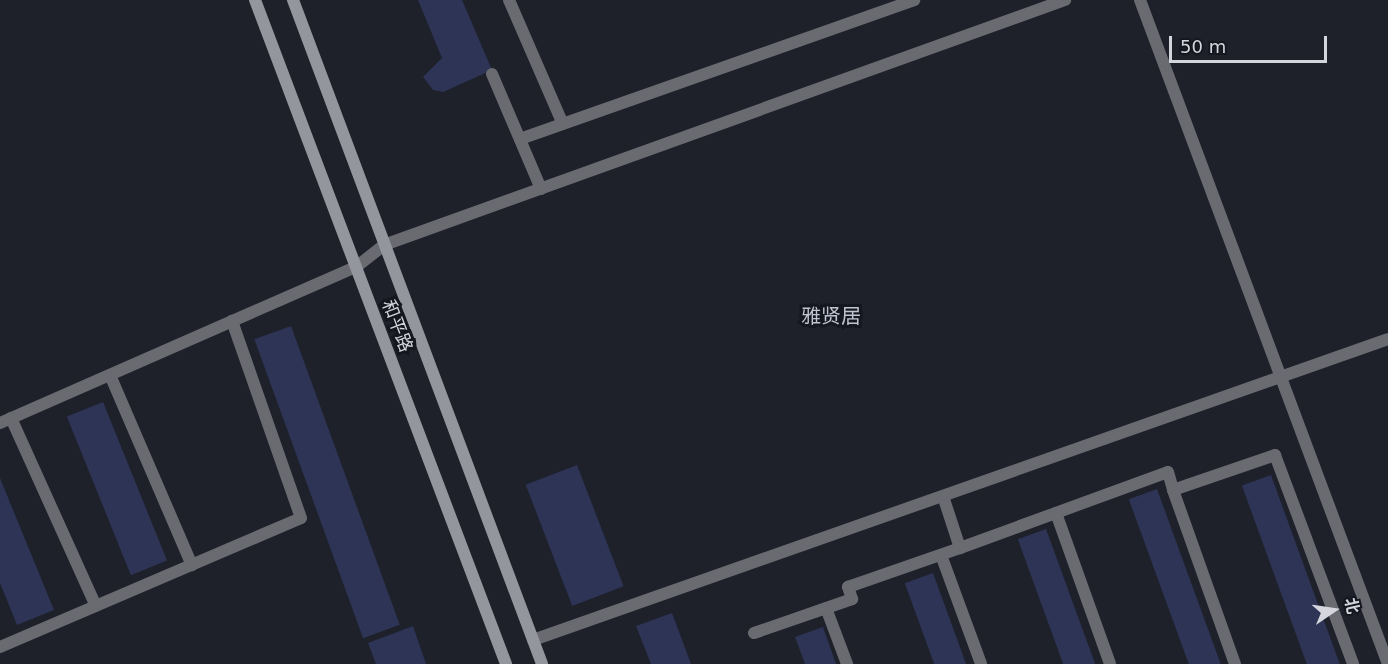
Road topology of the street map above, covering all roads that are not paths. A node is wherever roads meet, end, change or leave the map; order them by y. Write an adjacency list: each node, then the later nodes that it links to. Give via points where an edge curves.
1 (255, 0): 12 (street, 和平路)
2 (293, 0): 11 (street, 和平路)
3 (508, 0): 8 (street)
4 (914, 0): 8 (street)
5 (1065, 0): 10 (street)
6 (1140, 0): 16 (street)
7 (492, 74): 9 (street)
8 (563, 124): 9 (street)
9 (520, 139): 10 (street)
10 (541, 189): 11 (street)
11 (384, 246): 12 (street); 27 (street, 和平路)
12 (356, 267): 13 (street); 29 (street, 和平路)
13 (232, 321): 15 (street); 23 (street, via 301,518)
14 (1388, 339): 16 (street)
15 (110, 375): 17 (street); 23 (street)
16 (1282, 377): 19 (street); 36 (street)
17 (6, 421): 24 (street)
18 (1173, 490): 20 (street, via 1168,472); 34 (street); 35 (street, via 1275,455)
19 (943, 496): 21 (street); 27 (street)
20 (1056, 513): 21 (street); 33 (street)
21 (960, 548): 22 (street)
22 (941, 555): 25 (street, via 848,587 852,599); 32 (street)
23 (192, 565): 24 (street)
24 (96, 606): 28 (street)
25 (826, 608): 26 (street); 31 (street)
26 (754, 633)
27 (533, 640): 30 (street, 和平路)
28 (0, 647)
29 (506, 664)
30 (542, 664)
31 (847, 664)
32 (981, 664)
33 (1110, 664)
34 (1235, 664)
35 (1353, 664)
36 (1388, 664)

